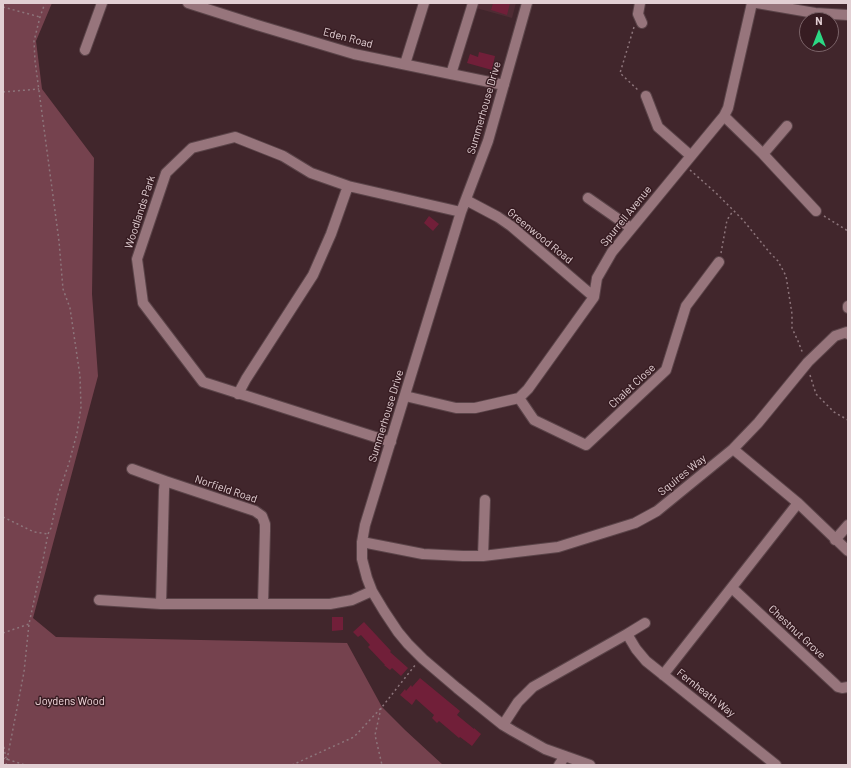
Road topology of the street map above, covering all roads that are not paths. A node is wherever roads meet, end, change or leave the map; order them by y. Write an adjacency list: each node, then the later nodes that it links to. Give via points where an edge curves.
1 (102, 3): 11 (street)
2 (188, 3): 12 (street, Eden Road, via 354,54)
3 (424, 3): 12 (street)
4 (473, 3): 13 (street)
5 (527, 3): 14 (street, Summerhouse Drive)
6 (640, 3): 10 (street)
7 (752, 3): 16 (street, Spurrell Avenue)
8 (757, 3): 9 (street, via 815,13)
9 (848, 15)
10 (640, 18)
11 (85, 50)
12 (405, 64): 13 (street, Eden Road)
13 (451, 74): 14 (street, Eden Road)
14 (504, 85): 22 (street, Summerhouse Drive, via 488,141)
15 (646, 96): 19 (street, via 658,128)
16 (724, 116): 18 (street); 19 (street, Spurrell Avenue)
17 (787, 126): 18 (street)
18 (763, 154): 23 (street)
19 (688, 160): 25 (street, Spurrell Avenue)
20 (348, 186): 24 (street, Woodlands Park); 29 (street, via 313,275); 29 (street, Woodlands Park, via 310,173 283,156 235,137 192,148 166,174 137,259 143,303 203,382)
21 (588, 198): 25 (street)
22 (466, 200): 24 (street, Summerhouse Drive); 27 (street, Greenwood Road, via 511,226)
23 (816, 211)
24 (461, 212): 30 (street, Summerhouse Drive)
25 (631, 228): 27 (street, Spurrell Avenue, via 612,252 597,278)
26 (719, 262): 31 (street, Chalet Close, via 686,306 666,370 586,445 534,420)
27 (594, 297): 31 (street, Spurrell Avenue)
28 (848, 334): 33 (street, Squires Way, via 847,332 834,336 806,364 758,423)
29 (238, 394): 32 (street, Woodlands Park)
30 (405, 396): 31 (street, via 456,408 476,408); 32 (street, Summerhouse Drive)
31 (519, 398)
32 (391, 442): 40 (street, Summerhouse Drive)
33 (733, 449): 37 (street); 42 (street, Squires Way, via 657,511 635,523 558,547)
34 (132, 469): 35 (street, Norfield Road)
35 (165, 481): 46 (street); 47 (street, Norfield Road, via 255,511 262,516 265,524)
36 (485, 500): 42 (street)
37 (798, 503): 39 (street); 43 (street)
38 (848, 525): 39 (street)
39 (835, 540): 41 (street)
40 (362, 542): 42 (street, Squires Way, via 422,554); 44 (street, Summerhouse Drive, via 362,559)
41 (848, 552)
42 (483, 556)
43 (732, 588): 50 (street); 51 (street, Chestnut Grove, via 838,687)
44 (372, 591): 47 (street, via 352,600 330,604); 52 (street, Summerhouse Drive, via 408,644 457,688)
45 (99, 600): 46 (street)
46 (161, 604): 47 (street)
47 (263, 604)
48 (645, 623): 49 (street)
49 (627, 634): 50 (street, Fernheath Way, via 646,661); 52 (street, via 533,687 518,702)
50 (663, 675): 56 (street, Fernheath Way)
51 (848, 687)
52 (503, 724): 53 (street, Summerhouse Drive, via 528,740)
53 (565, 756): 54 (street); 55 (street, Summerhouse Drive)
54 (560, 765)
55 (590, 765)
56 (776, 765)

